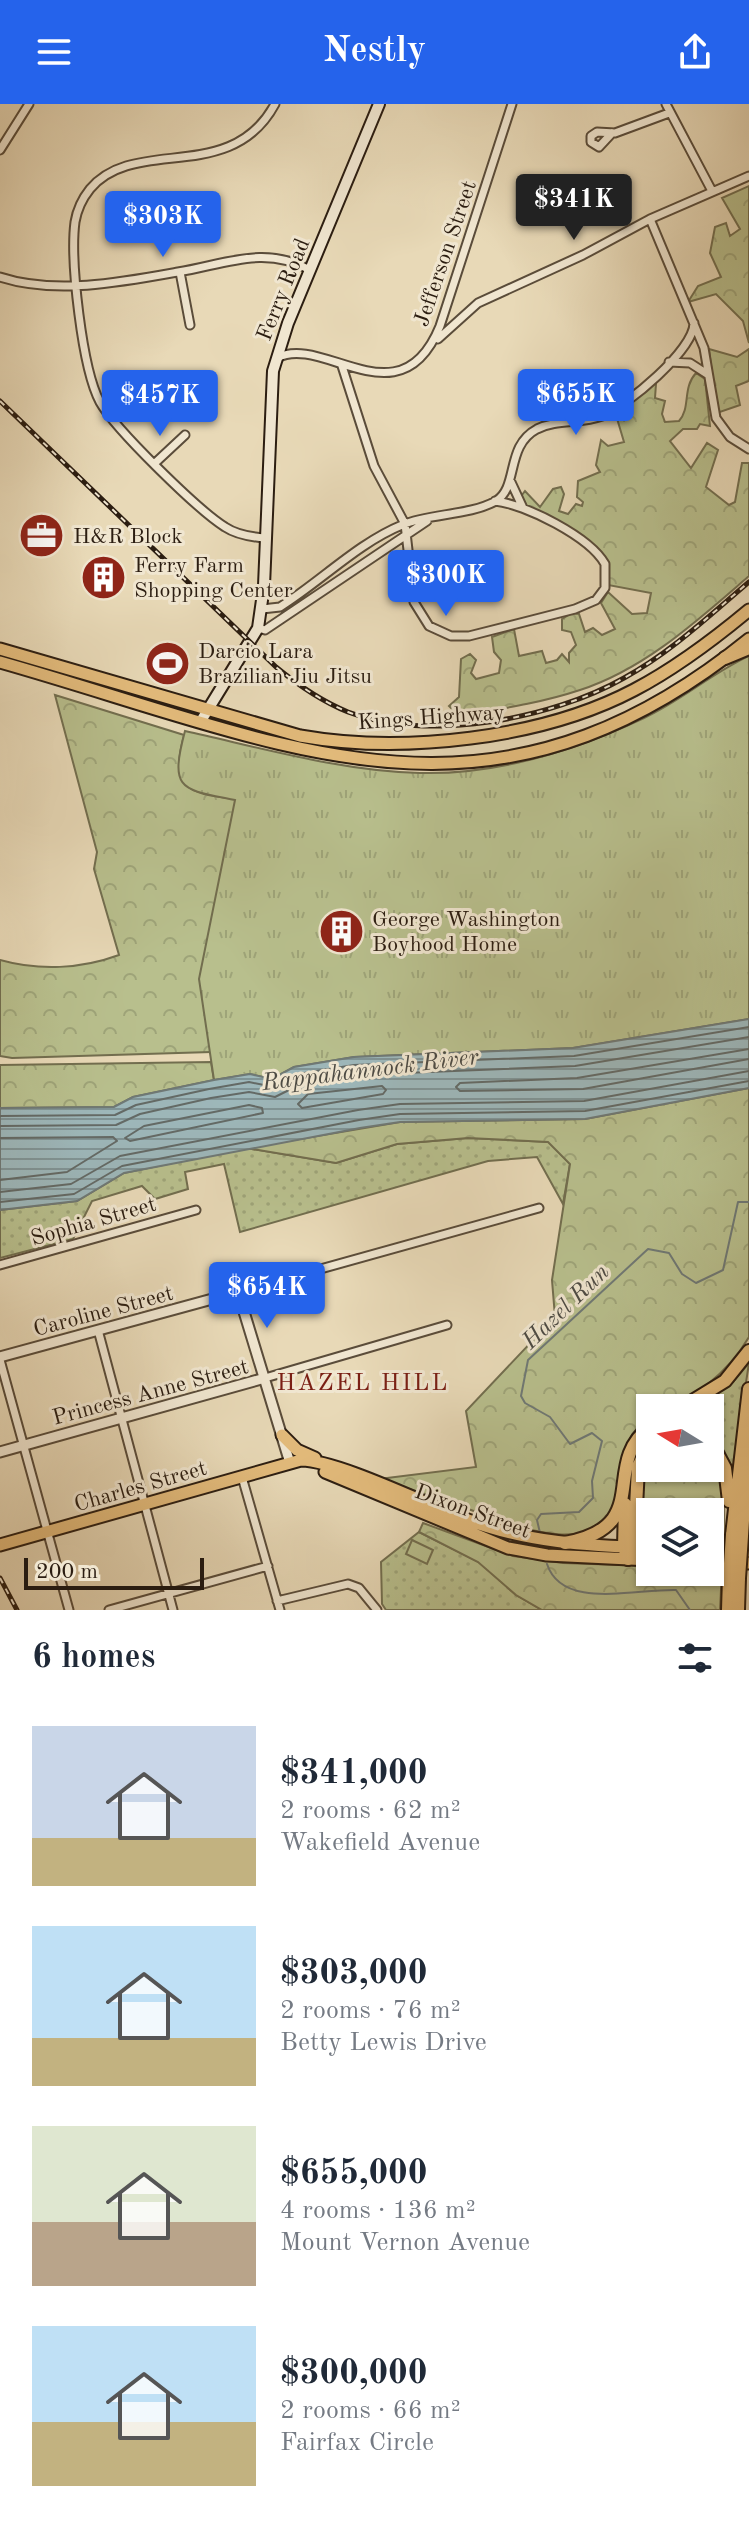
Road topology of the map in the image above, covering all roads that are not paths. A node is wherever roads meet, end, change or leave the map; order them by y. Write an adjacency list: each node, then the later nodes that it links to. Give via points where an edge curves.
1 (29, 104): 7 (street)
2 (275, 104): 14 (street, via 262,125 234,145 124,168 95,183 75,222)
3 (379, 104): 11 (main road, Ferry Road)
4 (512, 104): 17 (street, Jefferson Street)
5 (668, 108): 6 (street); 9 (street)
6 (612, 133)
7 (0, 150)
8 (749, 176): 9 (street)
9 (712, 191): 10 (street)
10 (650, 219): 15 (street); 17 (street, via 478,303)
11 (310, 270): 12 (street, via 257,255); 18 (main road, Ferry Road)
12 (180, 272): 14 (street); 16 (street)
13 (0, 277): 14 (street, via 32,284)
14 (78, 284): 24 (street, via 86,356 99,400 113,422)
15 (694, 323): 19 (street, via 688,343); 21 (street)
16 (190, 325)
17 (428, 350): 20 (street, Jefferson Street, via 408,366 392,370)
18 (276, 358): 20 (street, Jefferson Street, via 300,353); 29 (main road, Ferry Road)
19 (669, 362): 21 (street, via 690,363); 25 (street, via 612,412 531,433 516,452)
20 (342, 366): 28 (street, via 374,466)
21 (707, 374): 23 (street, via 719,424)
22 (185, 435): 24 (street)
23 (749, 449)
24 (155, 463): 29 (street, via 225,527)
25 (509, 478): 26 (street); 27 (street)
26 (495, 501): 27 (street); 28 (street)
27 (523, 509): 28 (street, via 589,545 602,558 607,577 596,600 469,636 442,634 415,607)
28 (406, 528): 30 (street, via 280,607); 32 (street, via 265,630)
29 (265, 538): 30 (main road, Ferry Road)
30 (262, 609): 32 (main road, Ferry Road)
31 (749, 610): 38 (main road, Kings Highway, via 687,659 632,692 559,720 501,732 414,742 343,742)
32 (258, 628): 38 (main road, Ferry Road)
33 (749, 639): 36 (main road, Kings Highway)
34 (749, 648): 36 (highway)
35 (0, 649): 38 (main road, Kings Highway)
36 (725, 658): 38 (main road, Kings Highway, via 673,695 605,729 535,752 469,763 361,761 286,746)
37 (0, 662): 38 (main road, Kings Highway)
38 (204, 716)
39 (539, 1208): 42 (street, Caroline Street)
40 (196, 1210): 41 (street, Sophia Street)
41 (0, 1265)
42 (238, 1292): 44 (street, Caroline Street); 47 (street)
43 (447, 1325): 47 (street, Princess Anne Street)
44 (98, 1330): 46 (street, Caroline Street); 50 (street)
45 (749, 1351): 49 (highway, via 725,1381)
46 (0, 1359): 54 (street)
47 (265, 1378): 50 (street, Princess Anne Street); 51 (street)
48 (749, 1389): 64 (highway)
49 (704, 1394)
50 (121, 1418): 54 (street, Princess Anne Street); 61 (street)
51 (282, 1435): 56 (street); 58 (main road, via 297,1450)
52 (749, 1438): 64 (highway)
53 (636, 1443): 60 (highway)
54 (23, 1445): 55 (street, Princess Anne Street); 63 (street)
55 (0, 1452)
56 (290, 1463): 58 (main road, Dixon Street, via 311,1460); 59 (main road, Charles Street); 70 (main road, Dixon Street, via 313,1467 478,1538 523,1551 569,1556)
57 (724, 1466): 64 (highway)
58 (348, 1473): 65 (main road, Dixon Street, via 471,1521)
59 (242, 1477): 61 (main road, Charles Street); 74 (street)
60 (625, 1485): 65 (highway, via 621,1506 606,1527); 70 (highway)
61 (145, 1505): 63 (main road, Charles Street); 76 (street)
62 (636, 1507): 70 (highway)
63 (47, 1531): 66 (main road, Charles Street); 78 (street)
64 (737, 1535): 75 (highway, bridge)
65 (565, 1543): 70 (main road, Dixon Street)
66 (0, 1545)
67 (724, 1550): 69 (main road)
68 (636, 1551): 70 (main road, Dixon Street)
69 (749, 1551)
70 (629, 1552): 71 (main road, Dixon Street)
71 (636, 1555)
72 (724, 1562): 73 (main road)
73 (749, 1563)
74 (268, 1566): 76 (street); 77 (street)
75 (734, 1578): 83 (highway); 84 (highway)
76 (169, 1593): 79 (street); 80 (street)
77 (277, 1601): 81 (street); 82 (street, via 348,1584 359,1588)
78 (69, 1610)
79 (109, 1610)
80 (173, 1610)
81 (280, 1610)
82 (377, 1610)
83 (728, 1610)
84 (738, 1610)

